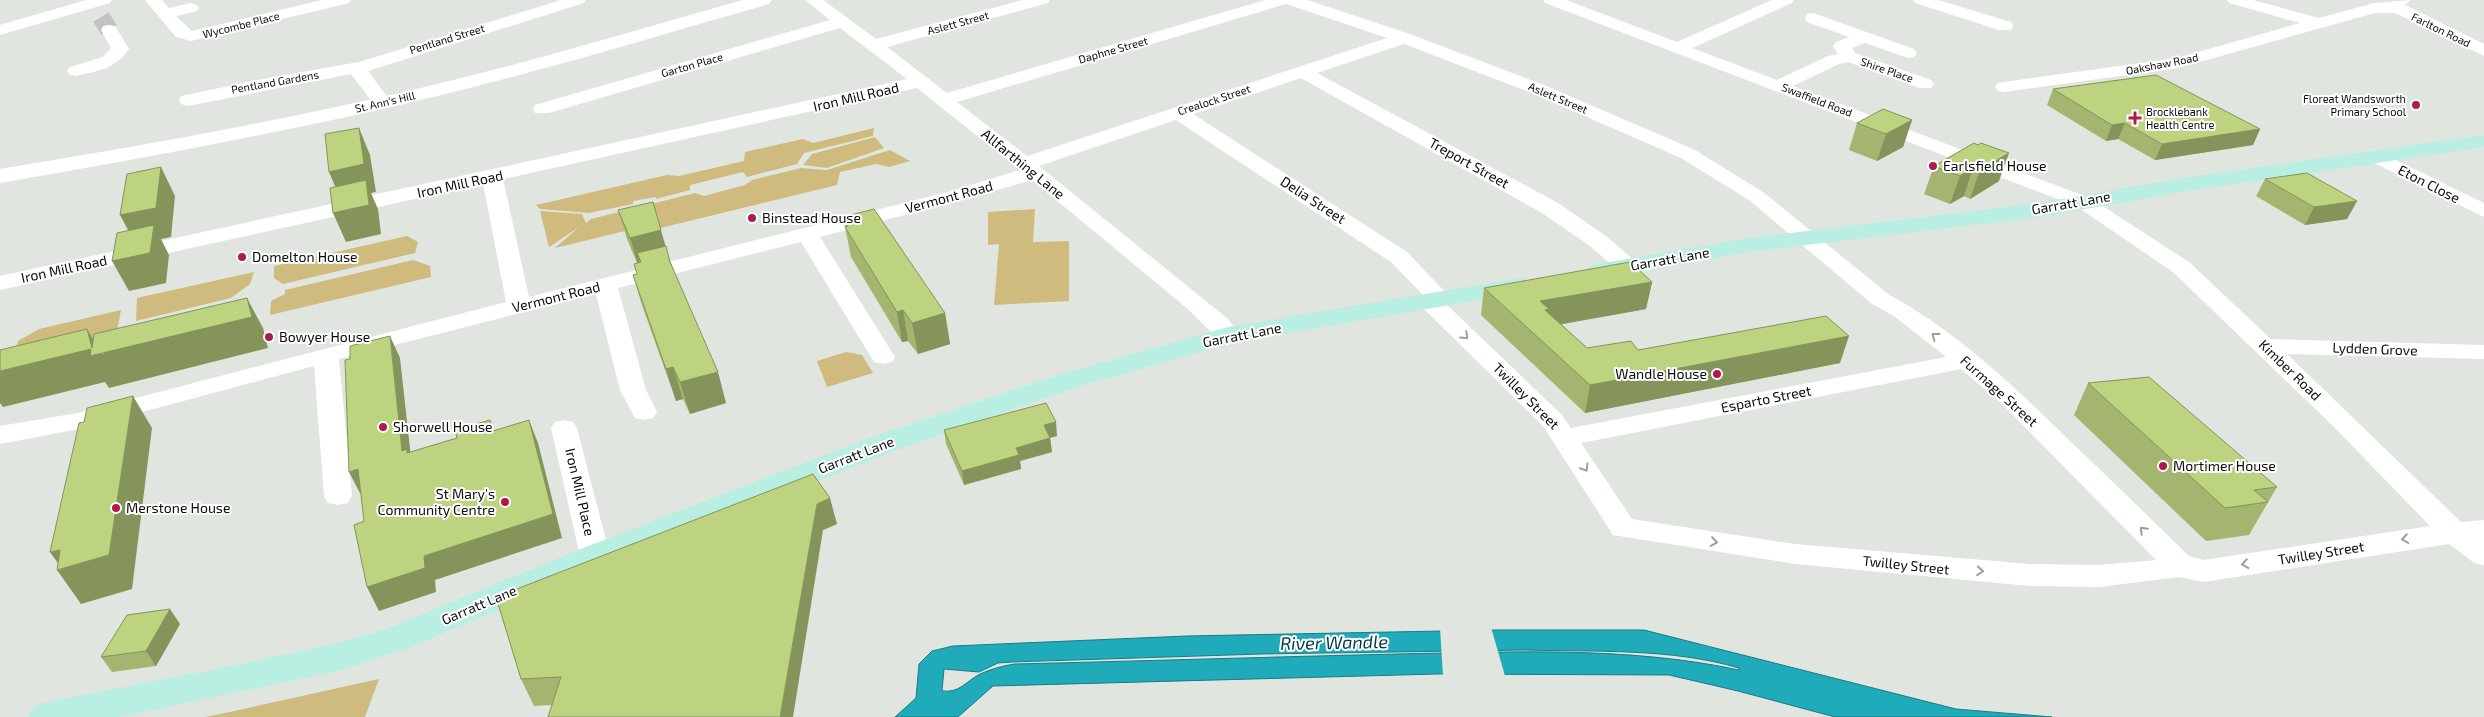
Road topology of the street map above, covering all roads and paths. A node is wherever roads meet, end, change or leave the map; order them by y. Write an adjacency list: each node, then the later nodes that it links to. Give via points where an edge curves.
1 (153, 0): 16 (street, Wycombe Place)
2 (343, 0): 22 (street, Wycombe Place)
3 (578, 0): 31 (street, Pentland Street)
4 (763, 0): 40 (street, St. Ann's Hill)
5 (813, 0): 18 (street, Allfarthing Lane)
6 (1042, 0): 25 (street, Aslett Street)
7 (1282, 0): 39 (street, Daphne Street)
8 (1291, 0): 24 (street, Aslett Street)
9 (1551, 0): 26 (street, Swaffield Road)
10 (1786, 0): 26 (street)
11 (1921, 0): 20 (street)
12 (2234, 0): 19 (street)
13 (98, 2): 21 (street); 32 (street, via 105,24 120,49 108,61)
14 (2401, 4): 19 (street, Oakshaw Road); 27 (street, Farlton Road)
15 (191, 8): 16 (street)
16 (164, 14): 22 (street, Wycombe Place, via 182,33)
17 (1813, 18): 23 (street, Shire Place)
18 (842, 22): 25 (street, Allfarthing Lane); 41 (street, Garton Place)
19 (2317, 23): 37 (street, Oakshaw Road, via 2178,63)
20 (2004, 26)
21 (0, 30)
22 (192, 36): 29 (street, via 187,43)
23 (1865, 37): 28 (street, Shire Place); 30 (street, Shire Place, via 1842,46)
24 (1404, 38): 33 (street, Crealock Street); 51 (street, Aslett Street, via 1538,89 1688,154 1756,196)
25 (874, 45): 34 (street, Allfarthing Lane)
26 (1678, 48): 36 (street, Swaffield Road)
27 (2484, 51)
28 (1908, 53)
29 (195, 54)
30 (1849, 57): 35 (street, Shire Place); 36 (street, Shire Place, via 1834,60)
31 (362, 67): 38 (street, Pentland Gardens, via 235,88); 40 (street, via 358,71)
32 (76, 71)
33 (1303, 72): 42 (street, Crealock Street); 52 (street, Treport Street, via 1550,208 1590,235)
34 (920, 82): 39 (street, Allfarthing Lane); 47 (street, Iron Mill Road)
35 (1926, 84)
36 (1778, 86): 48 (street, Swaffield Road)
37 (2004, 88)
38 (188, 100)
39 (943, 100): 45 (street, Allfarthing Lane)
40 (383, 103): 46 (street, St. Ann's Hill, via 240,133)
41 (542, 109)
42 (1177, 112): 45 (street, Crealock Street); 57 (street, Delia Street, via 1394,253)
43 (2484, 142): 44 (main road, Garratt Lane)
44 (2374, 156): 48 (main road, Garratt Lane); 49 (street, Eton Close)
45 (1029, 169): 50 (street, Vermont Road, via 956,196); 59 (street, Allfarthing Lane, via 1220,324)
46 (0, 176)
47 (492, 177): 55 (street, Iron Mill Road); 58 (street)
48 (2083, 202): 51 (main road, Garratt Lane, via 1867,231); 60 (street, Kimber Road, via 2181,267)
49 (2484, 212)
50 (807, 234): 56 (street, Vermont Road); 63 (street)
51 (1805, 236): 52 (main road, Garratt Lane); 64 (street, Furmage Street, one-way to 51, via 1902,311 1875,295)
52 (1628, 267): 53 (main road, Garratt Lane)
53 (1571, 277)
54 (1543, 282): 57 (main road, Garratt Lane)
55 (0, 283)
56 (605, 285): 58 (street, Vermont Road); 65 (street, via 633,390)
57 (1435, 301): 59 (main road, Garratt Lane); 69 (street, Twilley Street, one-way to 69)
58 (519, 306): 62 (street, Vermont Road)
59 (1228, 335): 75 (main road, Garratt Lane, via 1068,381 883,444)
60 (2265, 346): 61 (street, Lydden Grove); 73 (street, Kimber Road)
61 (2484, 352)
62 (326, 355): 66 (street, Vermont Road); 71 (street)
63 (883, 357)
64 (1967, 360): 69 (street, Esparto Street); 76 (street, Furmage Street, one-way to 64, via 2009,396)
65 (644, 412)
66 (79, 421): 68 (street, Vermont Road); 70 (street)
67 (564, 428): 75 (street, Iron Mill Place)
68 (0, 435)
69 (1566, 437): 76 (street, Twilley Street, one-way to 76, via 1619,524 1630,530 1795,554 2030,575 2117,575 2171,569)
70 (74, 450)
71 (338, 496)
72 (2484, 530): 73 (street, Twilley Street)
73 (2454, 533): 74 (street, Kimber Road); 76 (street, Twilley Street, one-way to 76, via 2204,570 2190,570)
74 (2484, 555)
75 (595, 556): 77 (main road, Garratt Lane, via 394,640 337,657)
76 (2178, 564)
77 (47, 717)

